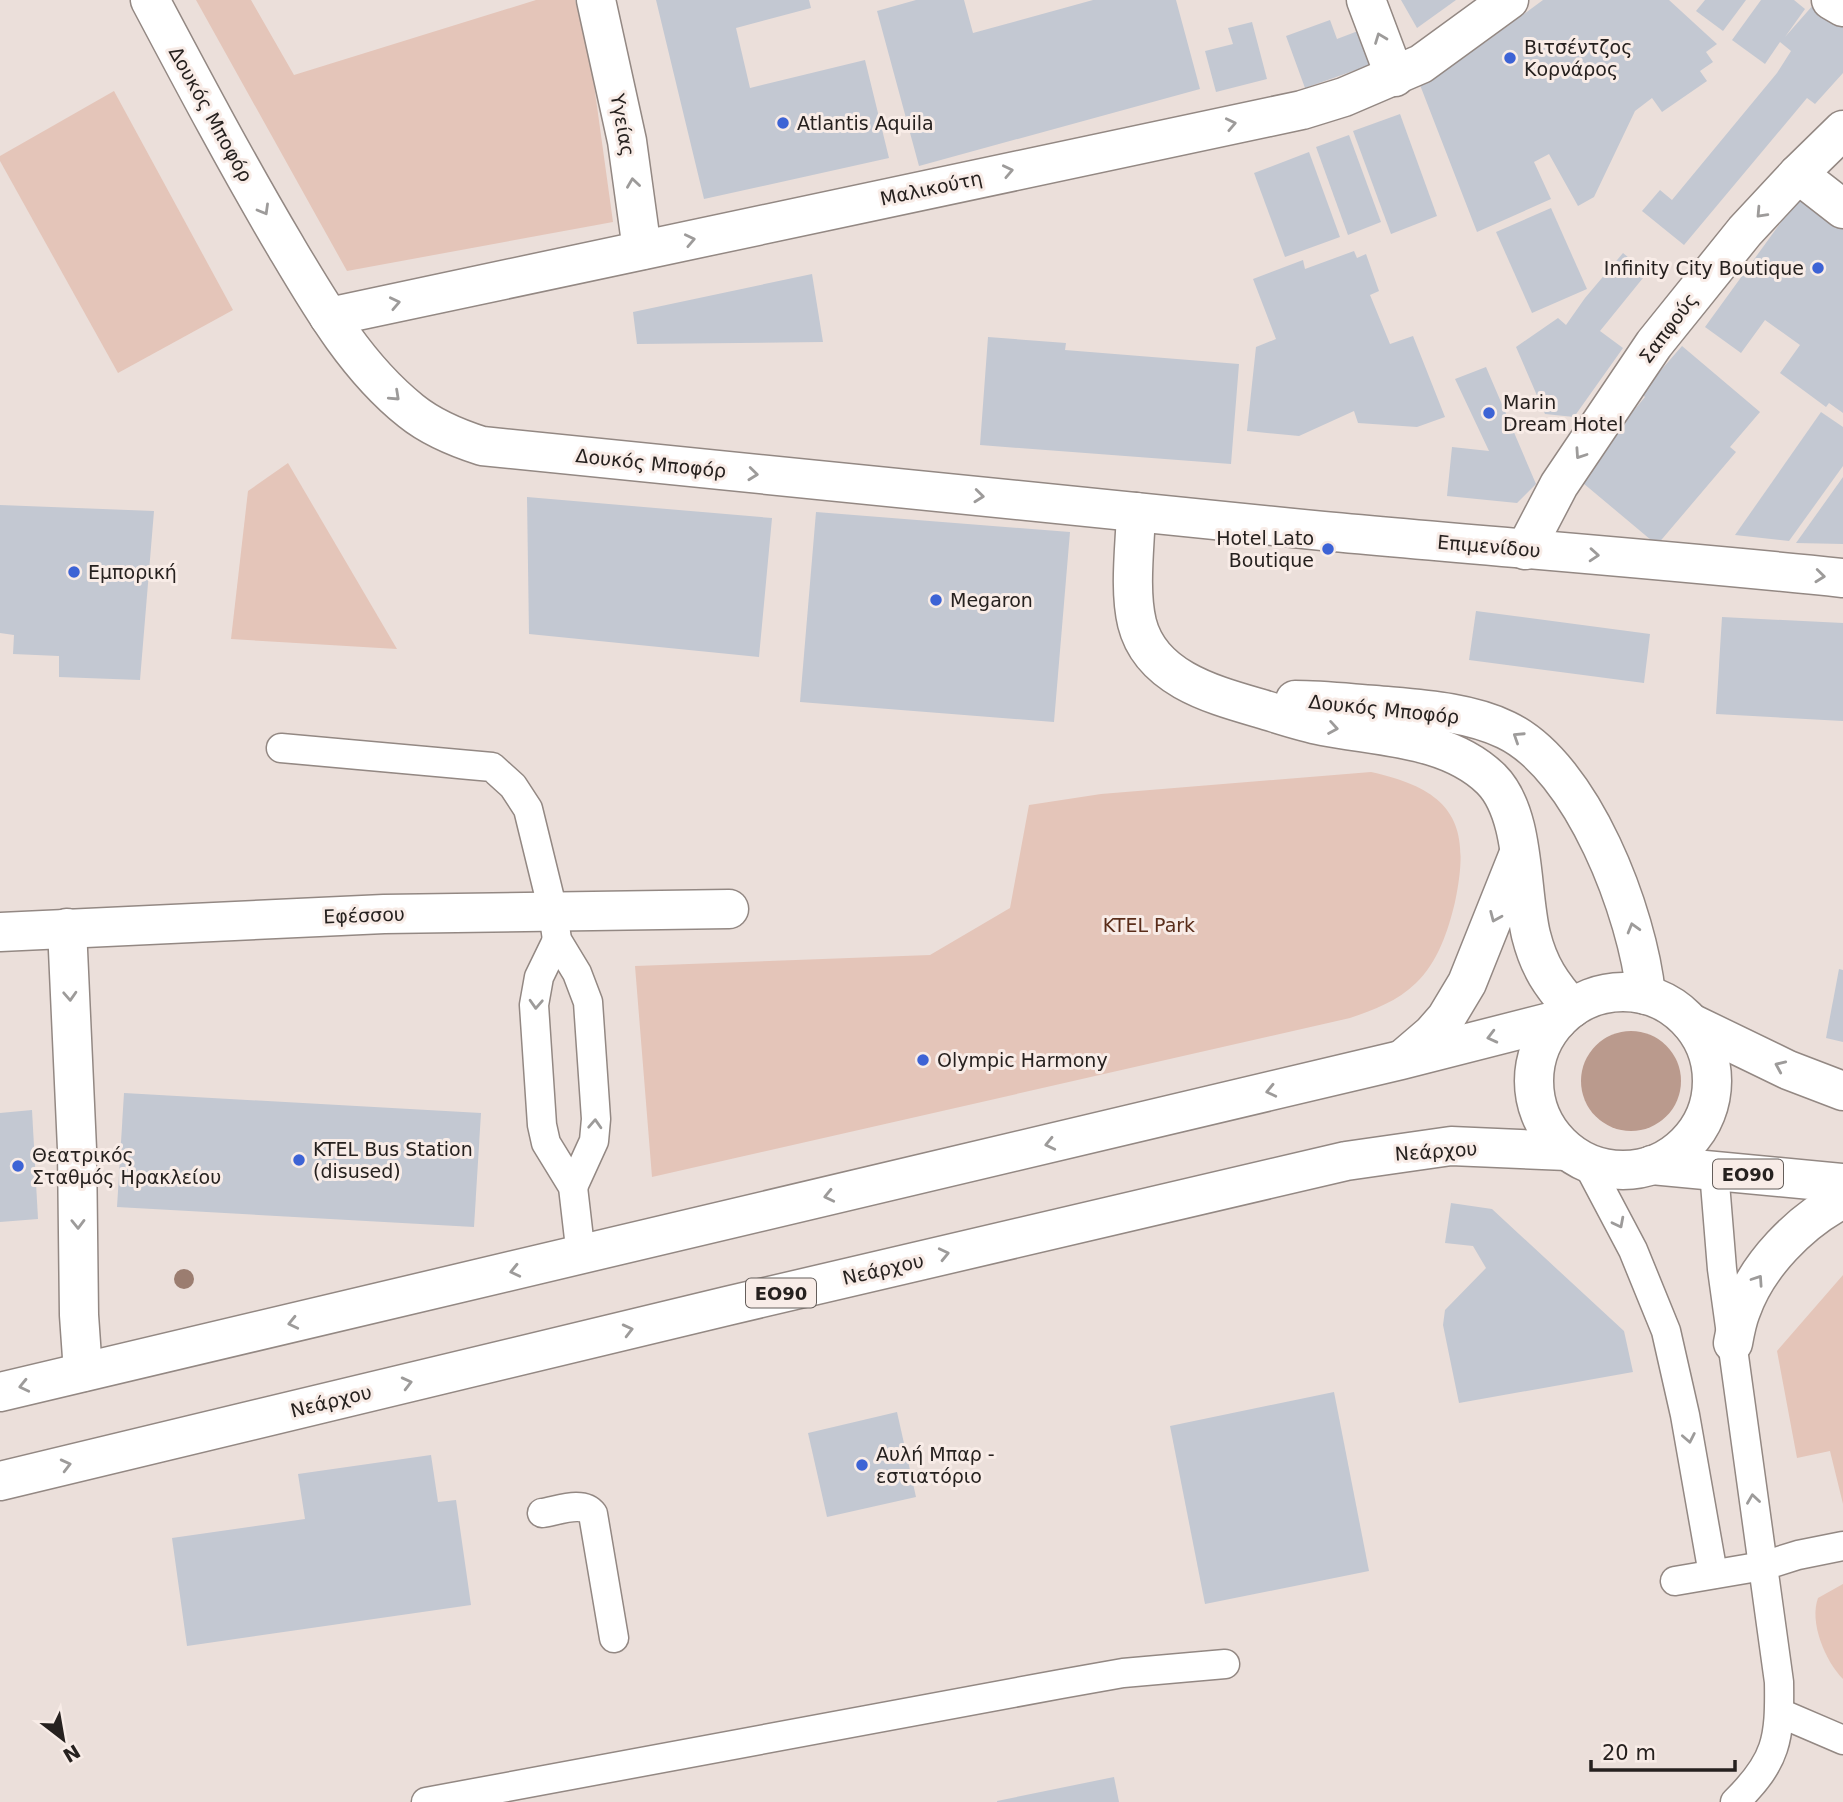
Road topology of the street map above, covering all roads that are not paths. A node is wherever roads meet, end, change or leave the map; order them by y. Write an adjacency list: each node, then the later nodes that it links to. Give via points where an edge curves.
1 (150, 0): 12 (street, Δουκός Μποφόρ, one-way to 12, via 233,156)
2 (596, 0): 11 (street, Υγείας, one-way to 2, via 627,141)
3 (1366, 0): 7 (street, one-way to 3)
4 (1509, 0): 7 (street, Μαλικούτη, via 1450,45)
5 (1831, 0): 6 (street)
6 (1843, 7)
7 (1395, 77): 11 (street, Μαλικούτη, one-way to 7, via 1302,110)
8 (1843, 130): 9 (street, Σαπφούς)
9 (1798, 174): 10 (street); 14 (street, Σαπφούς, one-way to 14, via 1745,230 1654,344 1559,485)
10 (1843, 209)
11 (642, 250): 12 (street, Μαλικούτη, one-way to 11)
12 (329, 317): 13 (street, Δουκός Μποφόρ, one-way to 13, via 371,373 413,412 459,439 482,446)
13 (1136, 512): 14 (street, Επιμενίδου); 16 (street, Δουκός Μποφόρ, via 1135,602 1144,640 1164,666 1184,681)
14 (1525, 550): 15 (street, Επιμενίδου, one-way to 15)
15 (1843, 578)
16 (1244, 704): 18 (street, Δουκός Μποφόρ, one-way to 18, via 1322,726 1412,741 1465,760 1493,781 1508,803); 23 (street, Δουκός Μποφόρ, one-way to 16, via 1640,951 1615,874 1574,798 1532,747 1496,725 1415,709 1310,700)
17 (281, 748): 20 (lane, via 492,767 513,786 528,809)
18 (1519, 853): 24 (street, Δουκός Μποφόρ, via 1531,936); 26 (street, one-way to 26, via 1467,983 1446,1018)
19 (729, 909): 20 (street, Εφέσσου)
20 (555, 925): 21 (street, Εφέσσου, via 384,914); 32 (lane, one-way to 32, via 534,1005 544,1134); 32 (lane, one-way to 20, via 594,1142 596,1119 588,1002)
21 (67, 928): 22 (street, Εφέσσου); 36 (street, one-way to 36)
22 (0, 932)
23 (1646, 995): 24 (street, ΕΟ90, via 1600,995); 25 (street, ΕΟ90, via 1670,1006)
24 (1565, 1014): 26 (street, ΕΟ90, one-way to 26); 28 (street, via 1540,1048 1534,1081 1539,1113)
25 (1690, 1023): 27 (street, ΕΟ90, one-way to 25); 29 (street, ΕΟ90, via 1704,1043 1711,1067 1709,1104 1700,1127 1684,1146)
26 (1401, 1060): 34 (street, ΕΟ90, one-way to 34)
27 (1843, 1091)
28 (1570, 1152): 29 (street, ΕΟ90, via 1619,1171); 38 (street, Νεάρχου / ΕΟ90, one-way to 28, via 1346,1161 1451,1146); 43 (lane, one-way to 43, via 1633,1250 1666,1331)
29 (1652, 1165): 30 (street, ΕΟ90)
30 (1714, 1171): 31 (street, ΕΟ90); 35 (lane)
31 (1843, 1183)
32 (573, 1187): 34 (lane)
33 (1843, 1199): 35 (street, one-way to 33, via 1744,1303 1769,1263 1806,1223)
34 (581, 1255): 36 (street, ΕΟ90, one-way to 36)
35 (1733, 1343): 42 (lane, one-way to 35)
36 (83, 1372): 37 (street, ΕΟ90, one-way to 37)
37 (0, 1392)
38 (0, 1481)
39 (542, 1513): 45 (lane, via 590,1508)
40 (1843, 1546): 42 (lane)
41 (1843, 1562): 42 (lane, via 1818,1568)
42 (1763, 1566): 43 (lane); 47 (lane)
43 (1713, 1574): 44 (lane)
44 (1675, 1581)
45 (614, 1638)
46 (1225, 1664): 49 (lane, via 1123,1673)
47 (1780, 1713): 48 (lane); 50 (lane, via 1773,1753)
48 (1843, 1740)
49 (425, 1802)
50 (1735, 1802)

